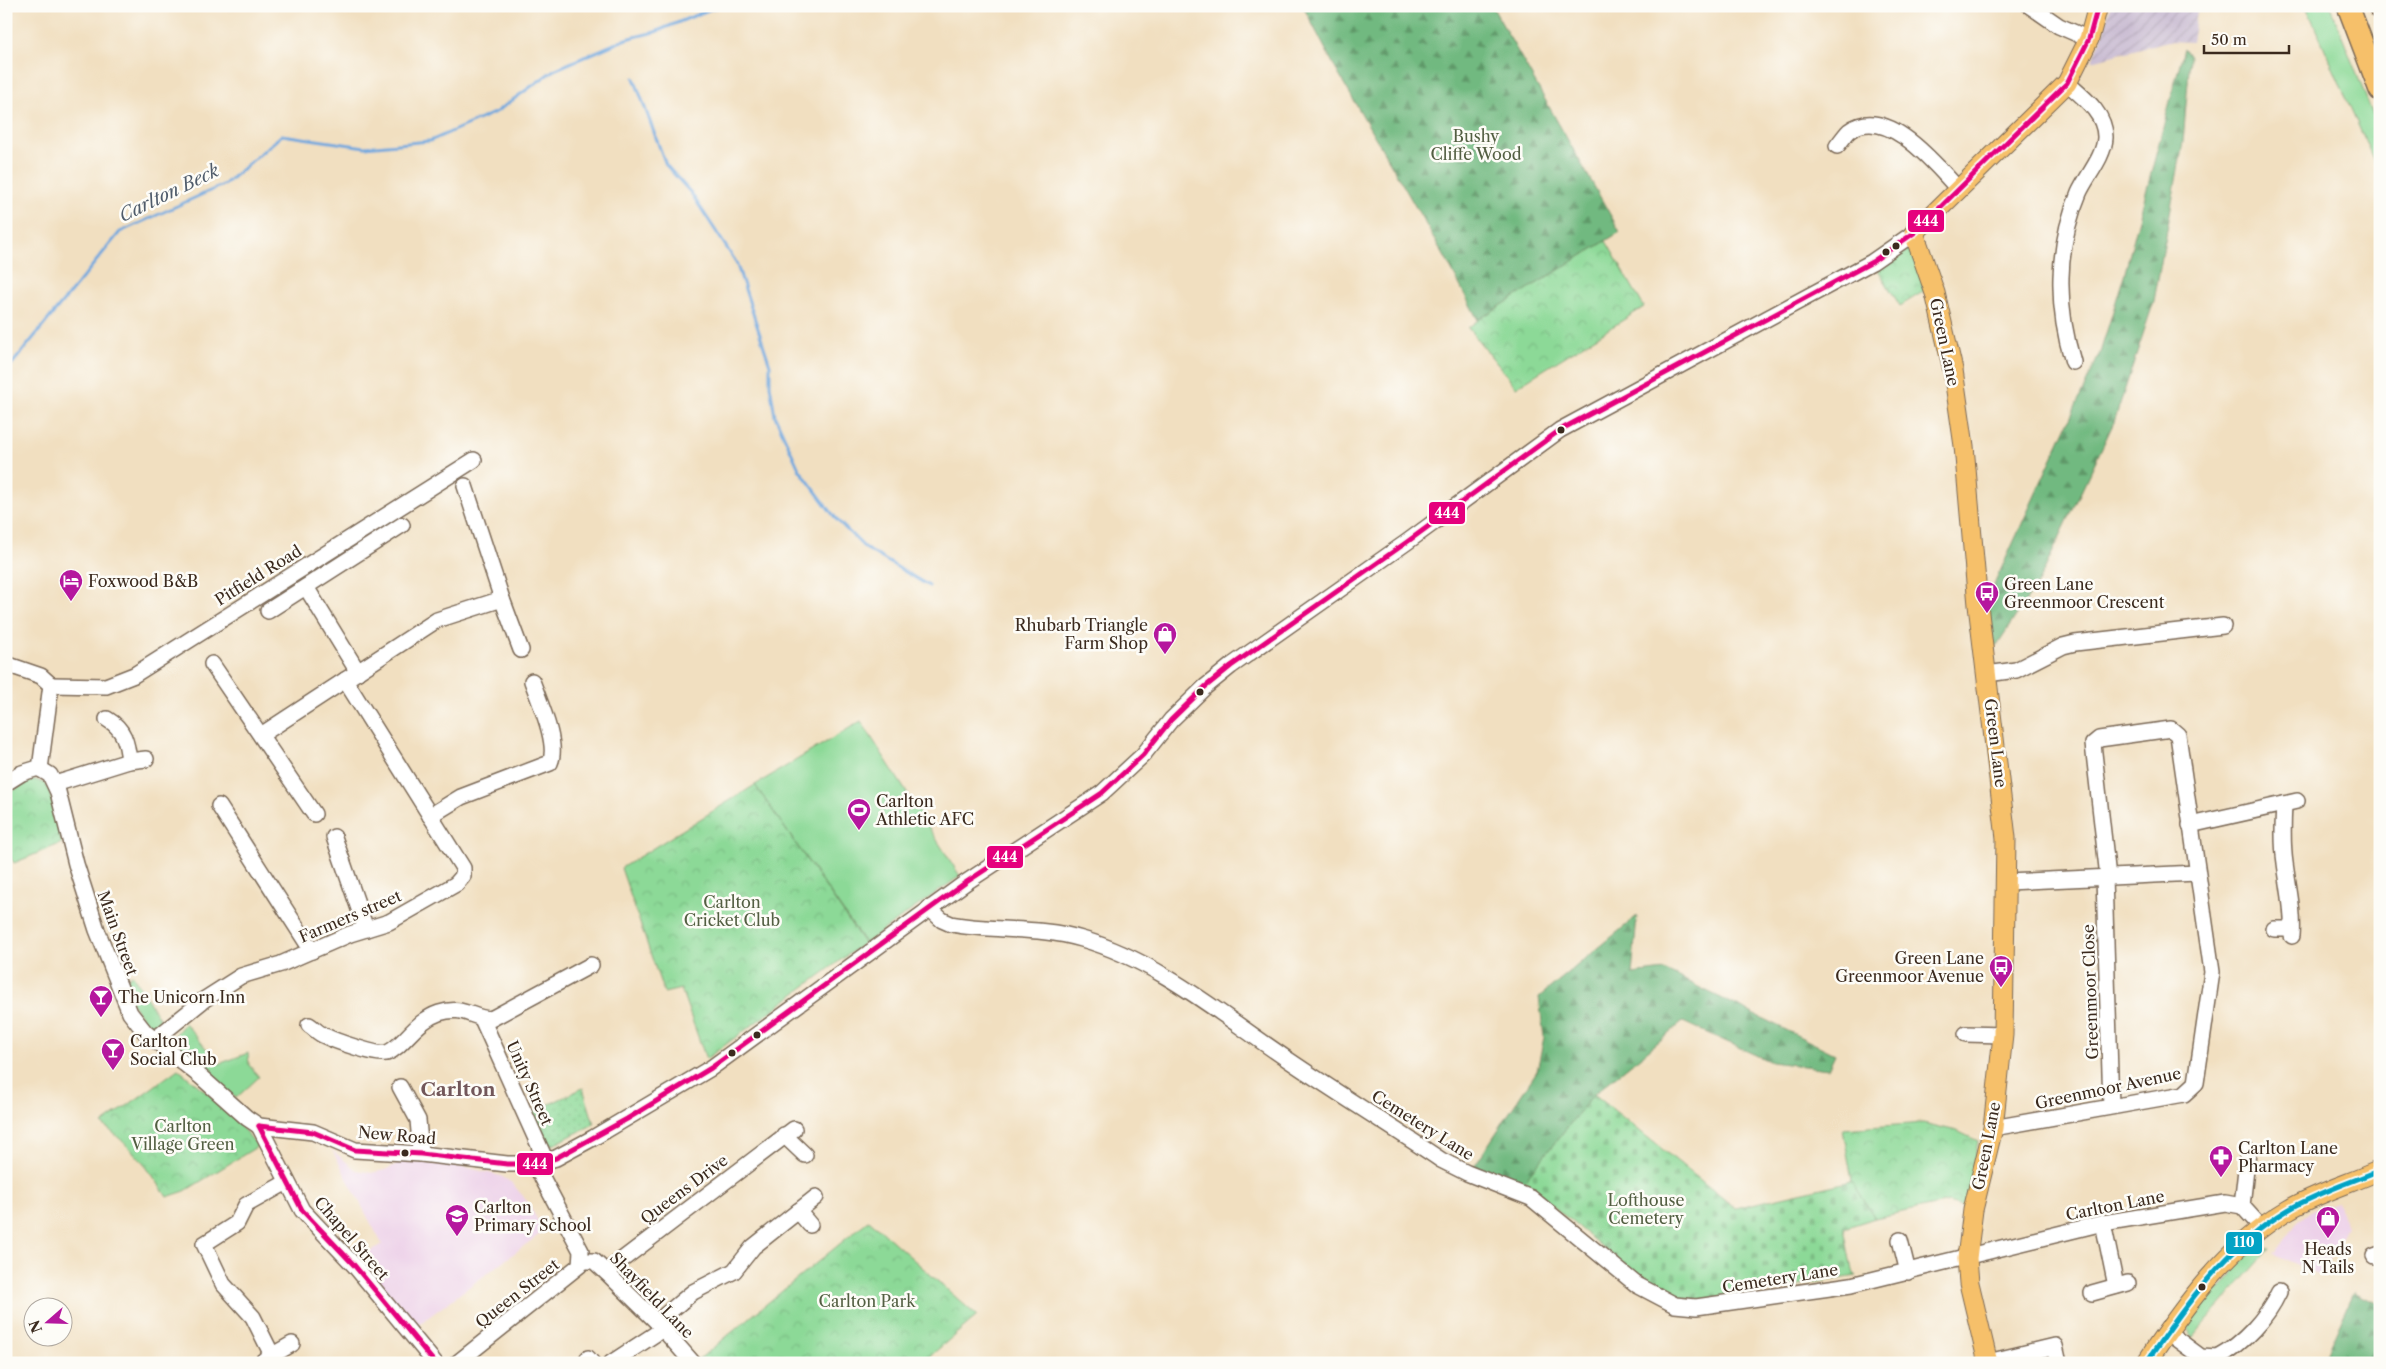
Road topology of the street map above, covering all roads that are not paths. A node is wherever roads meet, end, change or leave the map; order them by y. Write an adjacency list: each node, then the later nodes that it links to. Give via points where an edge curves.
1 (2030, 6): 4 (street, via 2059,26)
2 (2098, 6): 4 (main road)
3 (2348, 6): 6 (highway)
4 (2089, 39): 5 (main road)
5 (2067, 84): 8 (main road); 10 (street, via 2090,102 2105,138 2102,152 2076,199 2066,232 2061,294 2063,326 2074,342)
6 (2380, 90)
7 (1837, 146): 8 (street, via 1850,131 1867,124 1881,126 1899,133 1920,149)
8 (1959, 190): 9 (main road)
9 (1914, 233): 21 (main road, Green Lane, via 1932,284 1953,370 1964,446); 41 (street, via 1872,262 1560,430 1205,687 1170,720 1143,755 1102,793)
10 (2073, 362)
11 (474, 460): 24 (street, Pitfield Road, via 134,675 106,686)
12 (465, 486): 15 (street)
13 (402, 525): 14 (street)
14 (306, 587): 16 (street); 22 (street, Farmers street)
15 (502, 599): 18 (street); 22 (street, via 437,620)
16 (268, 611)
17 (2223, 626): 21 (street, via 2075,643 2016,670)
18 (521, 650)
19 (6, 664): 24 (street, via 41,676)
20 (212, 664): 26 (street)
21 (1986, 667): 40 (main road, Green Lane, via 2002,792)
22 (351, 676): 26 (street); 35 (street, Farmers street)
23 (532, 681): 35 (street, via 554,754 550,763 461,797)
24 (51, 685): 30 (street)
25 (107, 719): 29 (street, via 122,731)
26 (261, 734): 34 (street)
27 (2094, 744): 36 (street, Greenmoor Avenue, via 2099,739 2170,729 2178,735); 39 (street, Greenmoor Close)
28 (146, 759): 29 (street)
29 (129, 761): 32 (street)
30 (40, 769): 31 (street, via 22,773); 32 (street)
31 (6, 783)
32 (56, 784): 50 (street, Main Street, via 76,864 113,972 130,1013)
33 (219, 806): 44 (street)
34 (314, 814)
35 (430, 816): 42 (street, Farmers street, via 463,868 463,876 456,884 410,911)
36 (2190, 825): 38 (street, Greenmoor Avenue); 43 (street, via 2291,803 2284,862 2292,932)
37 (334, 838): 42 (street)
38 (2197, 873): 39 (street); 52 (street, Greenmoor Avenue, via 2212,972 2196,1083 2184,1094)
39 (2106, 877): 40 (street); 52 (street, Greenmoor Close)
40 (2007, 882): 49 (main road, Green Lane)
41 (930, 908): 58 (street, via 710,1068 627,1119); 71 (street, Cemetery Lane, via 951,924 1060,934 1107,947 1133,959 1200,998 1288,1060 1442,1160 1531,1198 1637,1285 1675,1305 1696,1307 1759,1300)
42 (366, 929): 44 (street, Farmers street)
43 (2274, 929)
44 (312, 951): 50 (street, Farmers street, via 241,976)
45 (591, 966): 46 (street, via 500,1015)
46 (482, 1019): 47 (street, via 462,1010 439,1013 414,1027 388,1058 322,1042); 58 (street, Unity Street)
47 (309, 1025)
48 (1966, 1034): 49 (street)
49 (2003, 1035): 54 (main road, Green Lane)
50 (154, 1040): 53 (street, Main Street)
51 (400, 1087): 56 (street, via 418,1120)
52 (2110, 1106): 54 (street, Greenmoor Avenue)
53 (260, 1126): 56 (street, New Road, via 313,1132 355,1150); 60 (street, Chapel Street)
54 (1993, 1128): 68 (main road, Green Lane, via 1973,1210)
55 (2248, 1151): 62 (street)
56 (421, 1154): 58 (street, New Road, via 507,1164)
57 (805, 1155): 70 (street, Queens Drive, via 789,1132)
58 (541, 1162): 69 (street, Queen Street, via 581,1250)
59 (2380, 1170): 66 (main road, via 2310,1198)
60 (287, 1182): 76 (street, via 246,1205 237,1223 204,1244 223,1284 253,1316 268,1358); 77 (street, Chapel Street, via 313,1224 354,1265)
61 (816, 1196): 63 (street)
62 (2242, 1206): 64 (street, Carlton Lane, via 2225,1203); 66 (street)
63 (798, 1211): 65 (street); 74 (street, via 753,1247 734,1271 693,1292)
64 (2103, 1223): 68 (street, Carlton Lane); 73 (street, via 2122,1285)
65 (810, 1226)
66 (2262, 1228): 75 (main road, via 2216,1271)
67 (1900, 1240): 71 (street)
68 (1967, 1258): 71 (street, Cemetery Lane); 81 (main road, Green Lane, via 1969,1282)
69 (582, 1260): 70 (street, Shayfield Lane, via 594,1261); 78 (street, Queen Street, via 577,1269)
70 (606, 1272): 74 (street, Shayfield Lane)
71 (1908, 1272)
72 (2279, 1292): 75 (street, via 2271,1310 2217,1358 2201,1357)
73 (2092, 1293)
74 (660, 1325): 79 (street); 80 (street, Shayfield Lane)
75 (2167, 1332): 83 (main road)
76 (292, 1344)
77 (435, 1363)
78 (457, 1363)
79 (611, 1363)
80 (693, 1363)
81 (1988, 1363): 82 (street, via 2055,1346)
82 (2059, 1363)
83 (2146, 1363)

